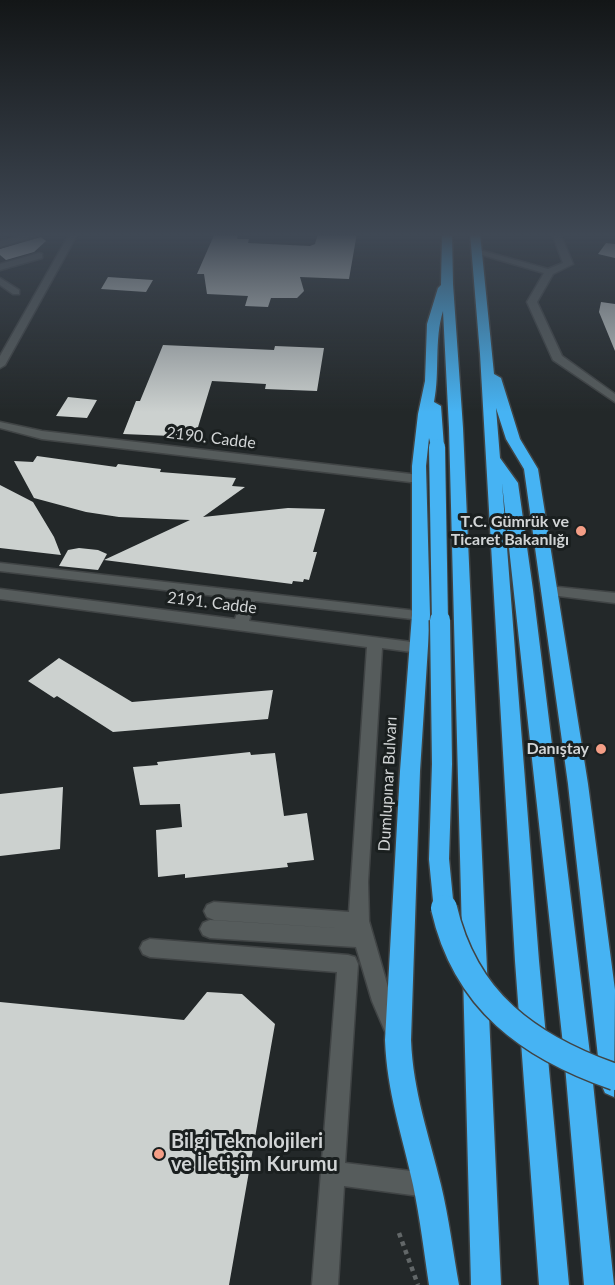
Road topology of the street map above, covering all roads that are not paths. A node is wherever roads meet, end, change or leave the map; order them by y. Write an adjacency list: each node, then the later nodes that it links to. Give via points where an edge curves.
1 (39, 293): 7 (street)
2 (443, 293): 9 (highway, Dumlupınar Bulvarı, via 433,324)
3 (448, 293): 33 (highway, Dumlupınar Bulvarı, via 456,428)
4 (480, 293): 6 (highway)
5 (537, 293): 10 (street, via 532,302 557,358)
6 (486, 354): 12 (highway); 15 (highway, via 509,430 531,469)
7 (2, 356): 8 (street)
8 (0, 365)
9 (432, 381): 13 (highway, Dumlupınar Bulvarı); 27 (highway, bridge, via 437,447 440,883 444,915 467,970 510,1022 560,1057)
10 (615, 399)
11 (0, 425): 13 (street, 2190. Cadde, via 42,435)
12 (492, 456): 34 (highway); 35 (highway, via 510,483 523,579)
13 (419, 479): 19 (highway, Dumlupınar Bulvarı)
14 (0, 567): 17 (street)
15 (548, 591): 18 (street); 28 (highway, via 578,784)
16 (0, 594): 20 (street, 2191. Cadde)
17 (250, 596): 19 (street); 20 (street)
18 (615, 598)
19 (421, 615): 22 (highway, Dumlupınar Bulvarı)
20 (241, 624): 21 (street, 2191. Cadde)
21 (375, 642): 22 (street, 2191. Cadde); 24 (street, via 359,882)
22 (419, 648): 26 (highway, Dumlupınar Bulvarı)
23 (212, 920): 24 (street)
24 (361, 930): 26 (street)
25 (150, 948): 29 (street, via 348,964)
26 (398, 1041): 30 (highway, Dumlupınar Bulvarı, via 408,1117)
27 (615, 1077)
28 (615, 1089)
29 (334, 1173): 30 (street); 31 (street)
30 (427, 1185): 32 (highway, Dumlupınar Bulvarı)
31 (325, 1285)
32 (444, 1285)
33 (486, 1285)
34 (554, 1285)
35 (599, 1285)

